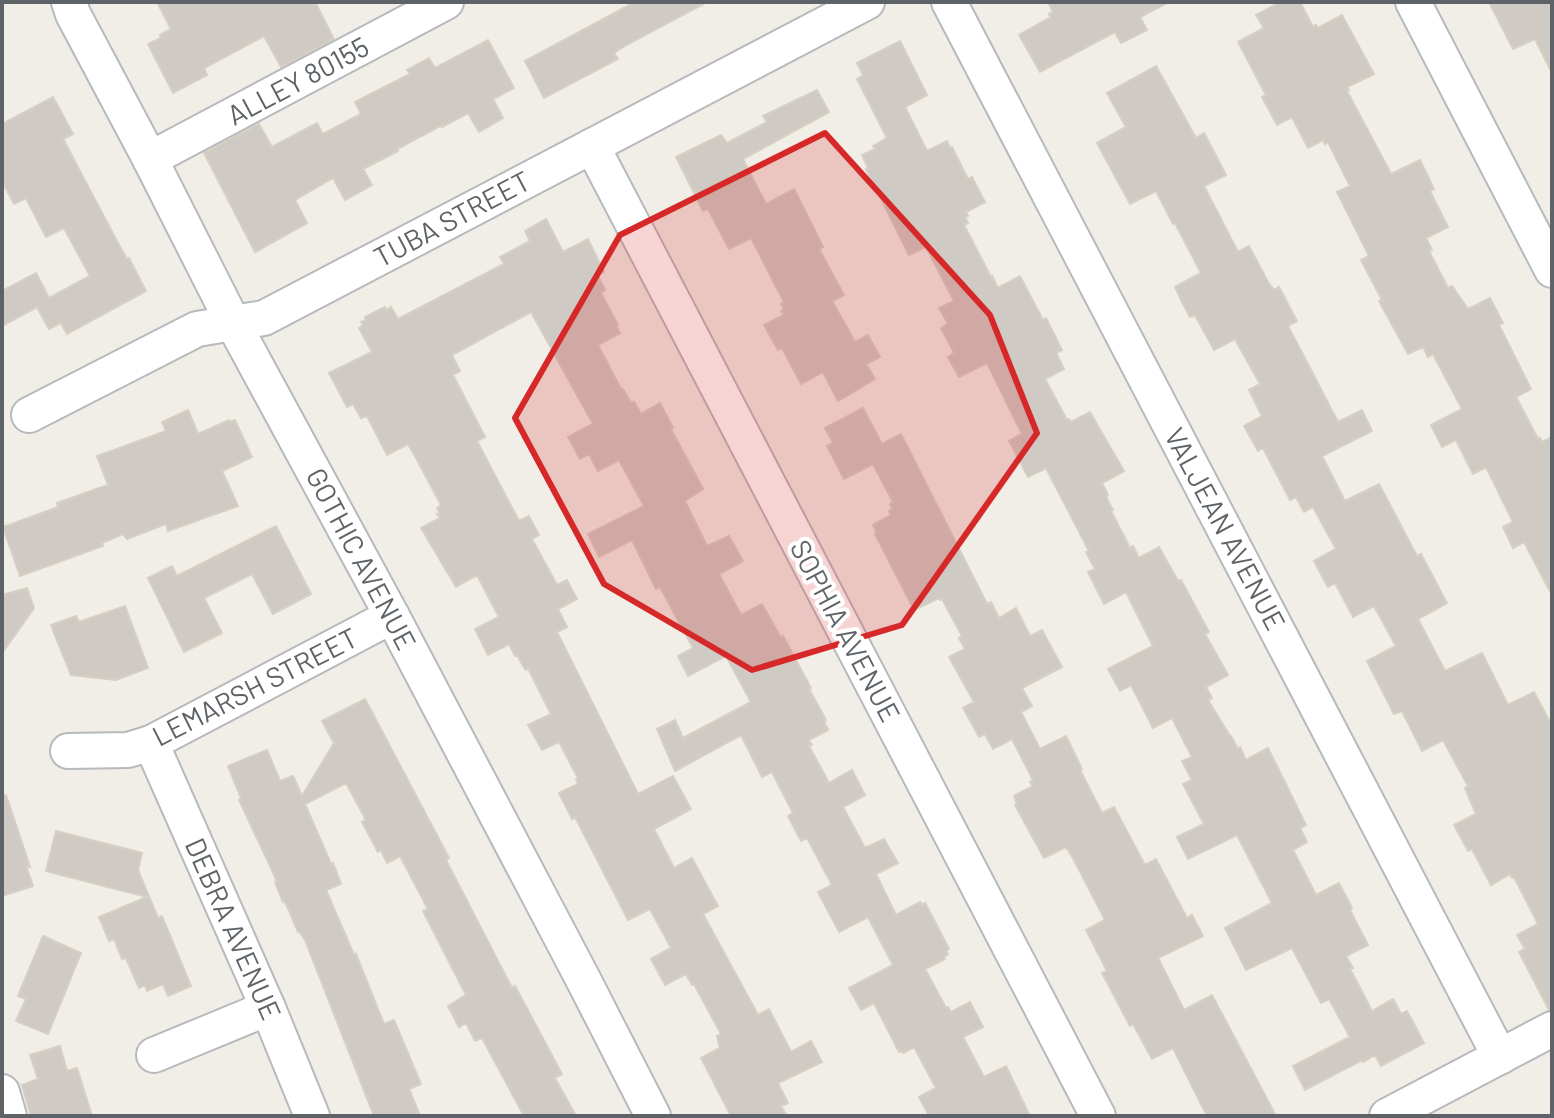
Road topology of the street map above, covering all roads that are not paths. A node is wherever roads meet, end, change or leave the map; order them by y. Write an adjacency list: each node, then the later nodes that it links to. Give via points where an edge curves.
1 (69, 2): 7 (street, GOTHIC AVENUE)
2 (446, 2): 7 (street, ALLEY 80155)
3 (867, 2): 6 (street, TUBA STREET)
4 (949, 2): 17 (street, VALJEAN AVENUE)
5 (1413, 2): 8 (street)
6 (592, 146): 9 (street, TUBA STREET, via 264,318); 22 (street, SOPHIA AVENUE)
7 (150, 159): 9 (street, GOTHIC AVENUE)
8 (1552, 270)
9 (233, 323): 10 (street, TUBA STREET, via 197,329); 11 (street, GOTHIC AVENUE)
10 (29, 415)
11 (392, 616): 12 (street, LEMARSH STREET); 21 (street, GOTHIC AVENUE)
12 (151, 743): 13 (street, LEMARSH STREET, via 128,750); 14 (street, DEBRA AVENUE)
13 (68, 751)
14 (268, 1008): 16 (street); 20 (street, DEBRA AVENUE)
15 (1552, 1029): 17 (street)
16 (154, 1055)
17 (1500, 1057): 23 (street)
18 (2, 1092): 19 (street)
19 (9, 1116)
20 (312, 1116)
21 (653, 1116)
22 (1098, 1116)
23 (1387, 1116)

